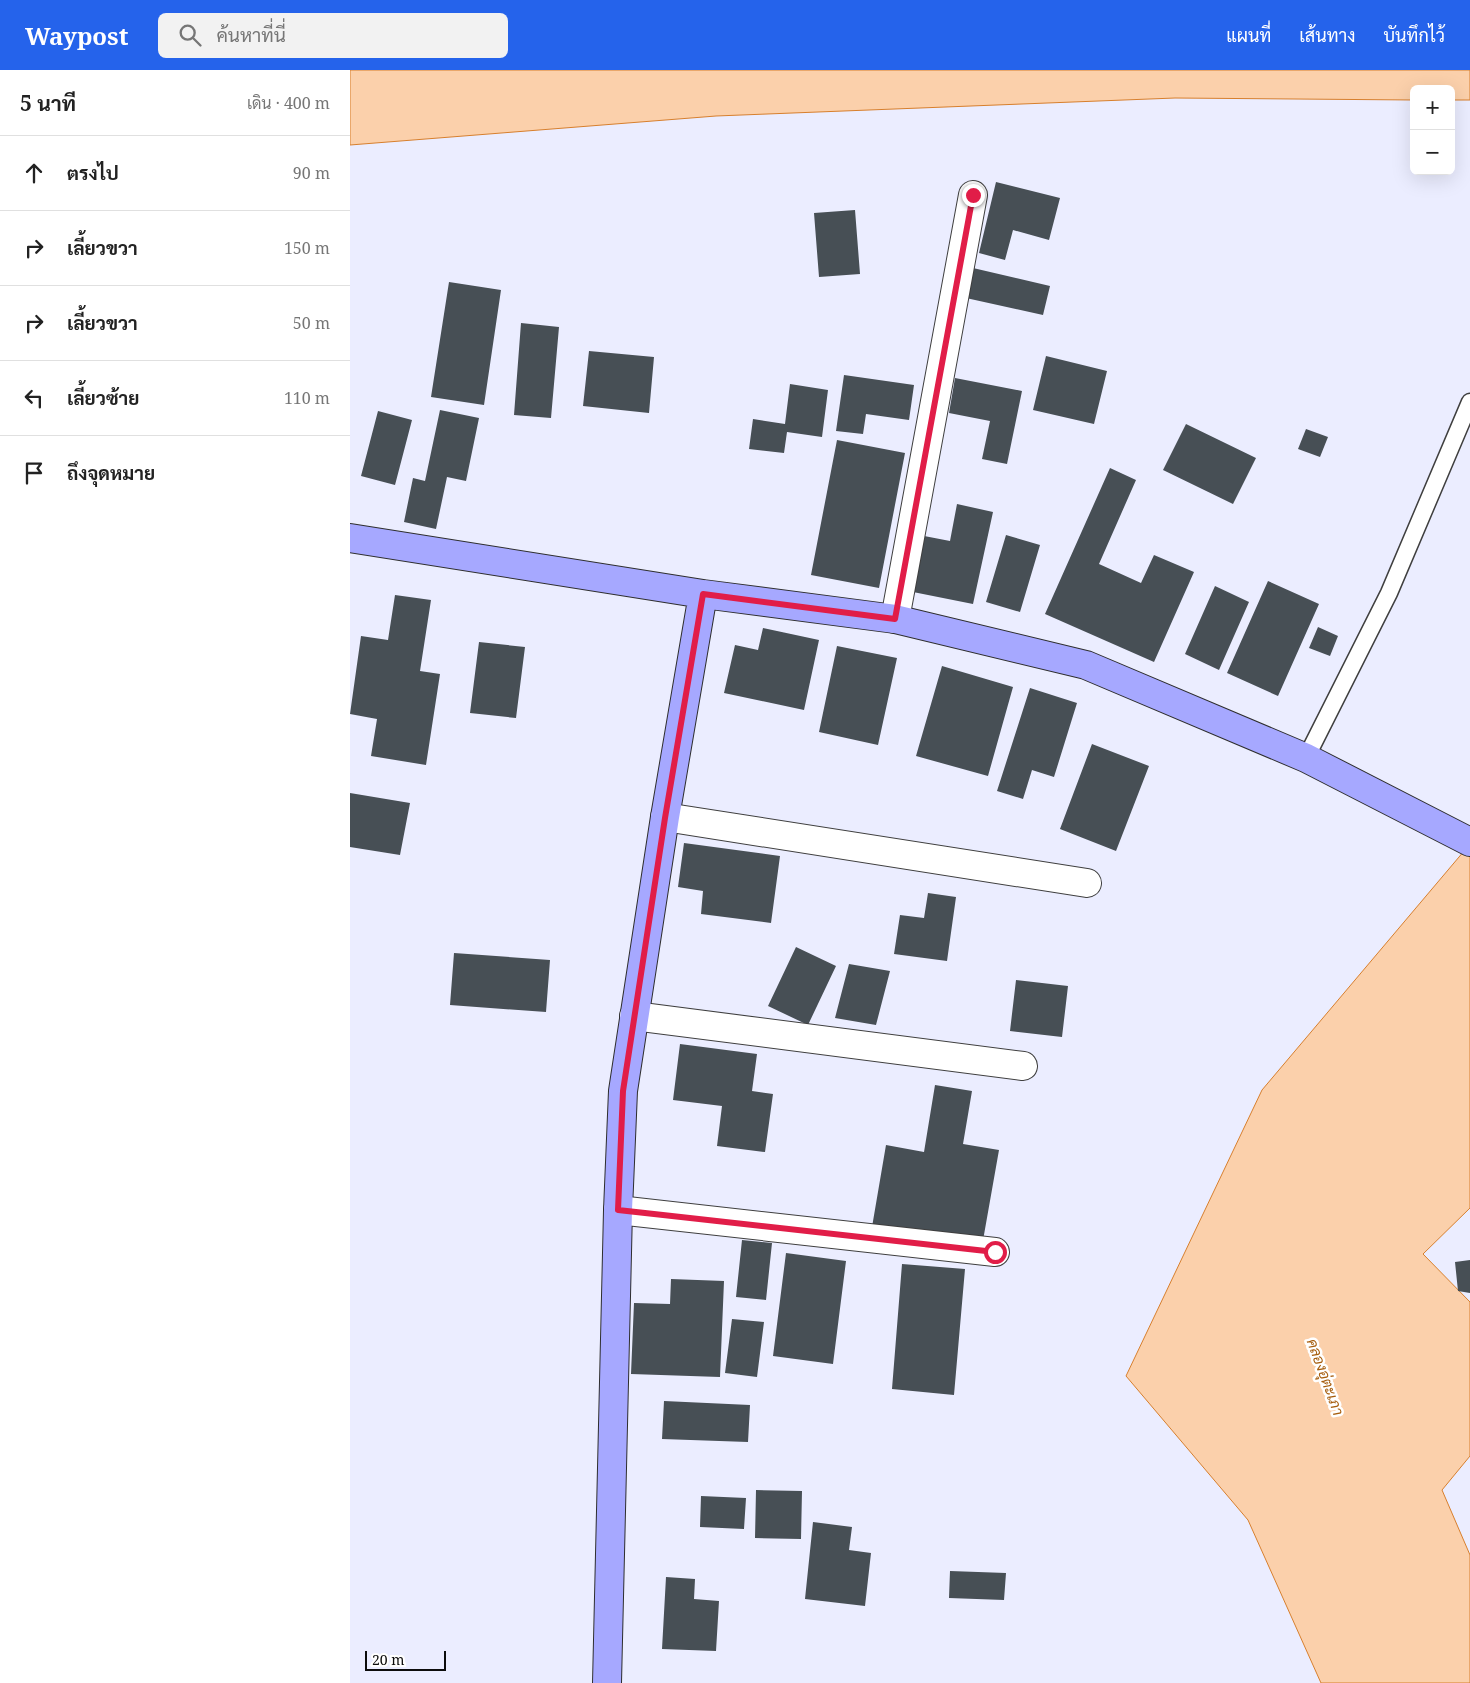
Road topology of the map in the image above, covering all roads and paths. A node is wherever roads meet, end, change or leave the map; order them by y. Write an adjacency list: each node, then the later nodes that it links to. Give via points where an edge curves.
1 (973, 195): 5 (street)
2 (1470, 402): 6 (lane, via 1388,593)
3 (350, 538): 4 (street)
4 (703, 594): 5 (street); 7 (street)
5 (895, 619): 6 (street, via 1086,666)
6 (1306, 758): 8 (street)
7 (665, 818): 9 (street); 10 (street)
8 (1470, 842)
9 (1087, 883)
10 (634, 1016): 11 (street); 12 (street, via 623,1091)
11 (1023, 1066)
12 (618, 1210): 13 (street); 14 (street)
13 (995, 1252)
14 (607, 1683)

